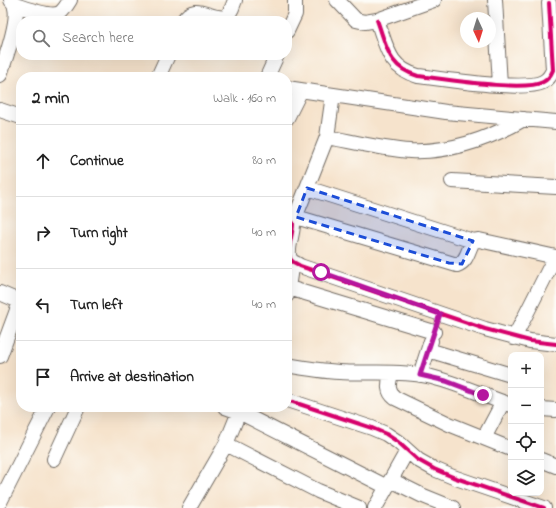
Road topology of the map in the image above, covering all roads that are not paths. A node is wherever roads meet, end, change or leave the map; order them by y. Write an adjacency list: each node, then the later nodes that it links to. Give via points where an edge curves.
1 (70, 0): 7 (street, via 65,8 55,14 39,12)
2 (235, 0): 11 (street)
3 (295, 0): 12 (street, via 295,14)
4 (336, 0): 13 (street, via 356,20)
5 (434, 0): 13 (street)
6 (495, 0): 19 (street)
7 (13, 3): 18 (street, via 15,22)
8 (549, 3): 19 (street, via 553,70 550,77 534,85)
9 (187, 16): 10 (street, via 194,11)
10 (211, 16)
11 (228, 16)
12 (292, 20)
13 (377, 20): 19 (street, via 394,63 401,69 418,76)
14 (166, 60): 16 (street)
15 (275, 60): 17 (street)
16 (160, 72)
17 (269, 72)
18 (0, 75)
19 (500, 85)
20 (292, 89): 21 (street)
21 (301, 90): 22 (street); 23 (street)
22 (334, 95): 26 (street, via 446,112); 28 (street)
23 (292, 108)
24 (0, 110): 25 (street)
25 (16, 115)
26 (524, 119): 27 (street); 28 (street, via 490,137 434,150 392,149)
27 (556, 122)
28 (327, 137): 31 (street)
29 (452, 181): 30 (street)
30 (556, 187)
31 (307, 188): 32 (street); 34 (street)
32 (292, 219): 33 (street); 34 (street, via 457,265 462,264)
33 (292, 237)
34 (473, 241): 35 (street, via 485,240)
35 (556, 257): 43 (street)
36 (292, 261): 40 (street, via 300,266)
37 (292, 292): 42 (street)
38 (0, 293): 39 (street)
39 (16, 300)
40 (440, 314): 42 (street); 43 (street)
41 (16, 315): 46 (street)
42 (434, 332): 45 (street)
43 (514, 338): 44 (street)
44 (556, 344)
45 (428, 350): 49 (street); 50 (street)
46 (0, 356)
47 (292, 366): 48 (street, via 337,372)
48 (391, 373): 49 (street); 59 (street, via 388,389 395,398)
49 (420, 375): 52 (street, via 446,381)
50 (508, 375)
51 (292, 402): 62 (street, via 386,434)
52 (507, 404): 59 (street)
53 (544, 409): 54 (street)
54 (556, 410)
55 (45, 412): 67 (street)
56 (76, 412): 63 (street)
57 (239, 412): 60 (street)
58 (244, 412): 66 (street)
59 (484, 438): 61 (street)
60 (226, 444): 68 (street); 69 (street, via 318,491)
61 (508, 448)
62 (407, 451): 66 (street); 72 (street, via 418,460 453,477)
63 (54, 459)
64 (544, 461): 65 (street)
65 (556, 466)
66 (389, 483): 70 (street); 71 (street)
67 (0, 502)
68 (189, 508)
69 (359, 508)
70 (375, 508)
71 (453, 508)
72 (544, 508)

